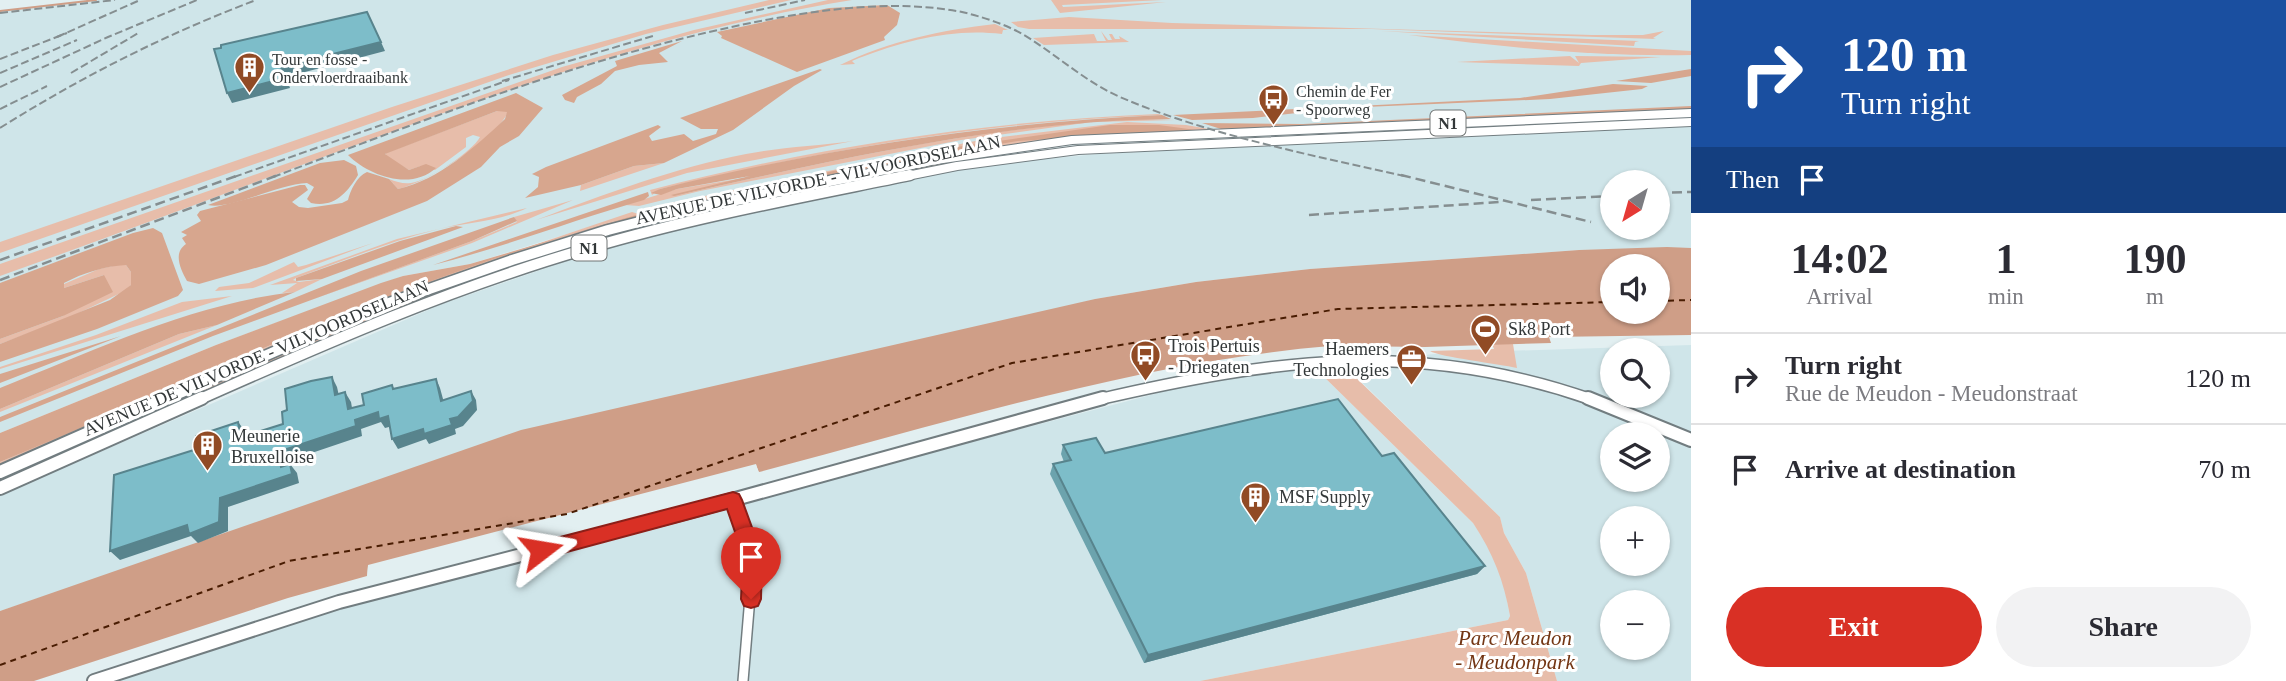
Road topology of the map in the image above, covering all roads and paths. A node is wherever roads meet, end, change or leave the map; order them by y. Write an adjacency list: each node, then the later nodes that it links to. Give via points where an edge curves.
1 (1691, 113): 4 (main road, AVENUE DE VILVORDE - VILVOORDSELAAN / N1, via 1072,140 936,160 682,211 536,252 372,309)
2 (1691, 122): 5 (main road, AVENUE DE VILVORDE - VILVOORDSELAAN / N1, via 1078,150 957,166 735,211 588,248 446,295 333,340)
3 (1691, 440): 6 (main road, via 1592,400 1506,375 1425,362 1347,360 1163,385)
4 (0, 472)
5 (0, 488)
6 (733, 500): 7 (main road, via 318,608); 8 (street, via 753,561)
7 (94, 681)
8 (743, 681)

